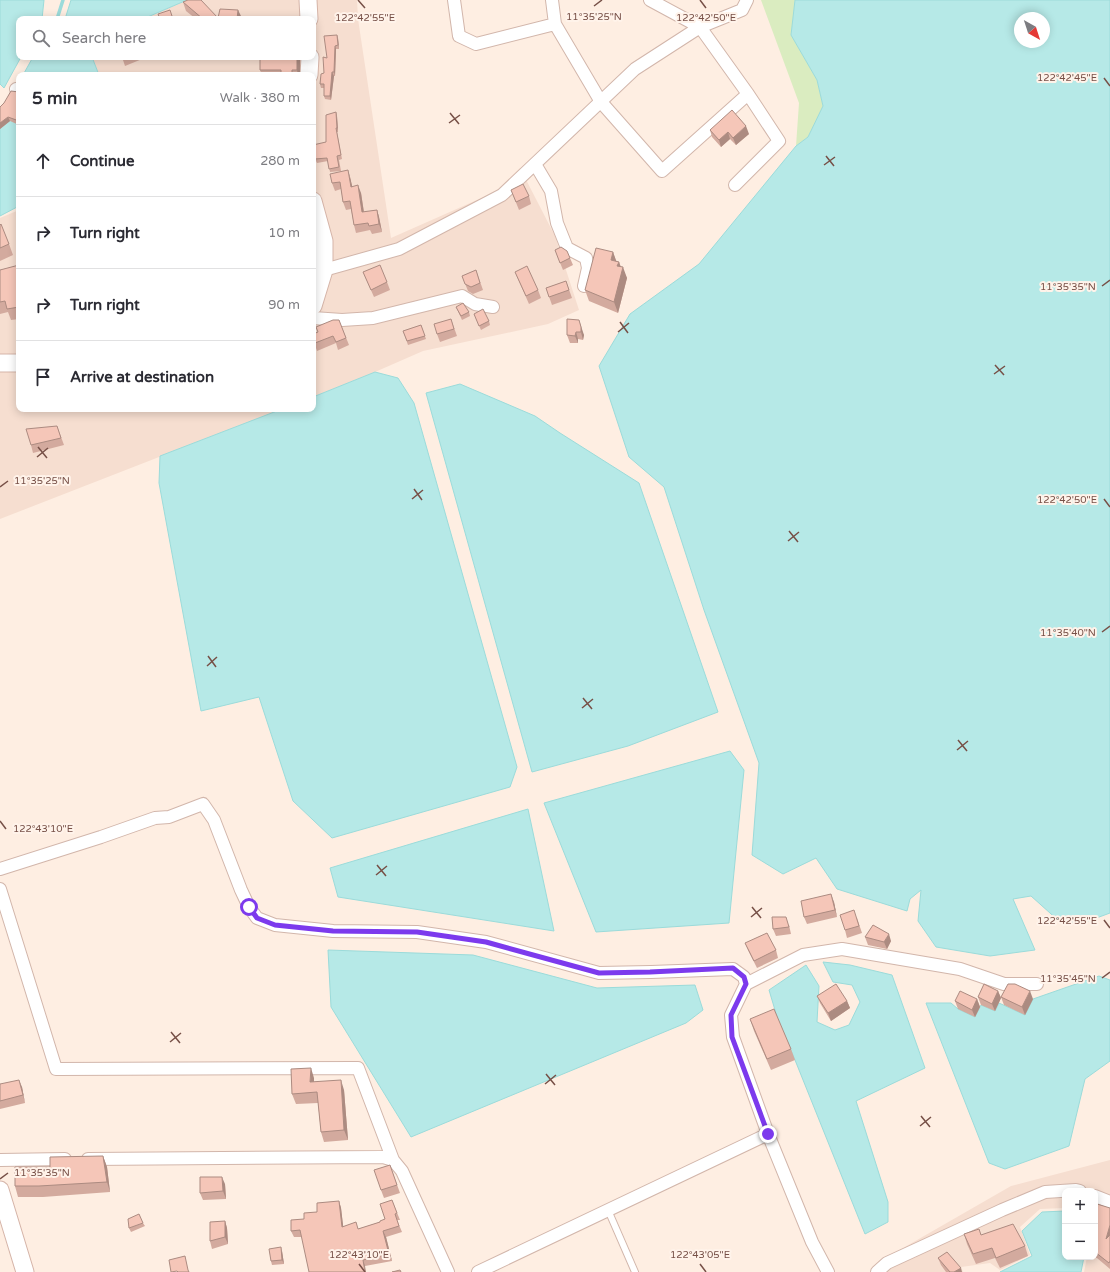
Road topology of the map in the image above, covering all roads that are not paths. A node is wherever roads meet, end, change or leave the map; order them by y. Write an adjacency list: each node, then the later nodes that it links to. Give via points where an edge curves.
1 (308, 0): 6 (street)
2 (454, 0): 7 (street, via 459,36 476,44)
3 (552, 0): 7 (street)
4 (650, 0): 8 (street)
5 (747, 0): 8 (street, via 742,10)
6 (309, 16)
7 (555, 24): 12 (street)
8 (700, 27): 11 (street); 12 (street, via 635,69)
9 (310, 60): 10 (street)
10 (309, 72)
11 (748, 94): 12 (street, via 662,171); 14 (street, via 779,141)
12 (601, 102): 13 (street)
13 (535, 164): 16 (street, via 502,195 399,249); 17 (street, via 551,190 557,223 567,248 586,258 588,268)
14 (735, 185)
15 (316, 212): 16 (street, via 324,241)
16 (324, 270): 18 (street)
17 (584, 286)
18 (316, 296)
19 (493, 307): 20 (street, via 475,304 462,296 373,318)
20 (316, 318)
21 (0, 363): 22 (street)
22 (16, 363)
23 (0, 869): 25 (street, via 155,818 169,818 203,804 214,820 249,907 257,918 275,925 333,931 417,932 486,942 599,973 733,968 744,977)
24 (0, 889): 29 (street, via 56,1069 358,1068)
25 (746, 984): 26 (street, via 803,954 842,950 960,969 1004,984); 27 (street, via 731,1015 732,1037)
26 (1037, 984)
27 (768, 1134): 34 (street); 39 (street, via 812,1242)
28 (0, 1160): 29 (street, via 383,1157)
29 (393, 1160): 36 (street, via 402,1171)
30 (0, 1190): 35 (street)
31 (1062, 1191): 40 (street, via 1045,1192 1002,1210 887,1263)
32 (1098, 1197): 33 (street)
33 (1110, 1202)
34 (608, 1210): 37 (street); 38 (lane)
35 (25, 1272)
36 (448, 1272)
37 (478, 1272)
38 (635, 1272)
39 (828, 1272)
40 (877, 1272)

